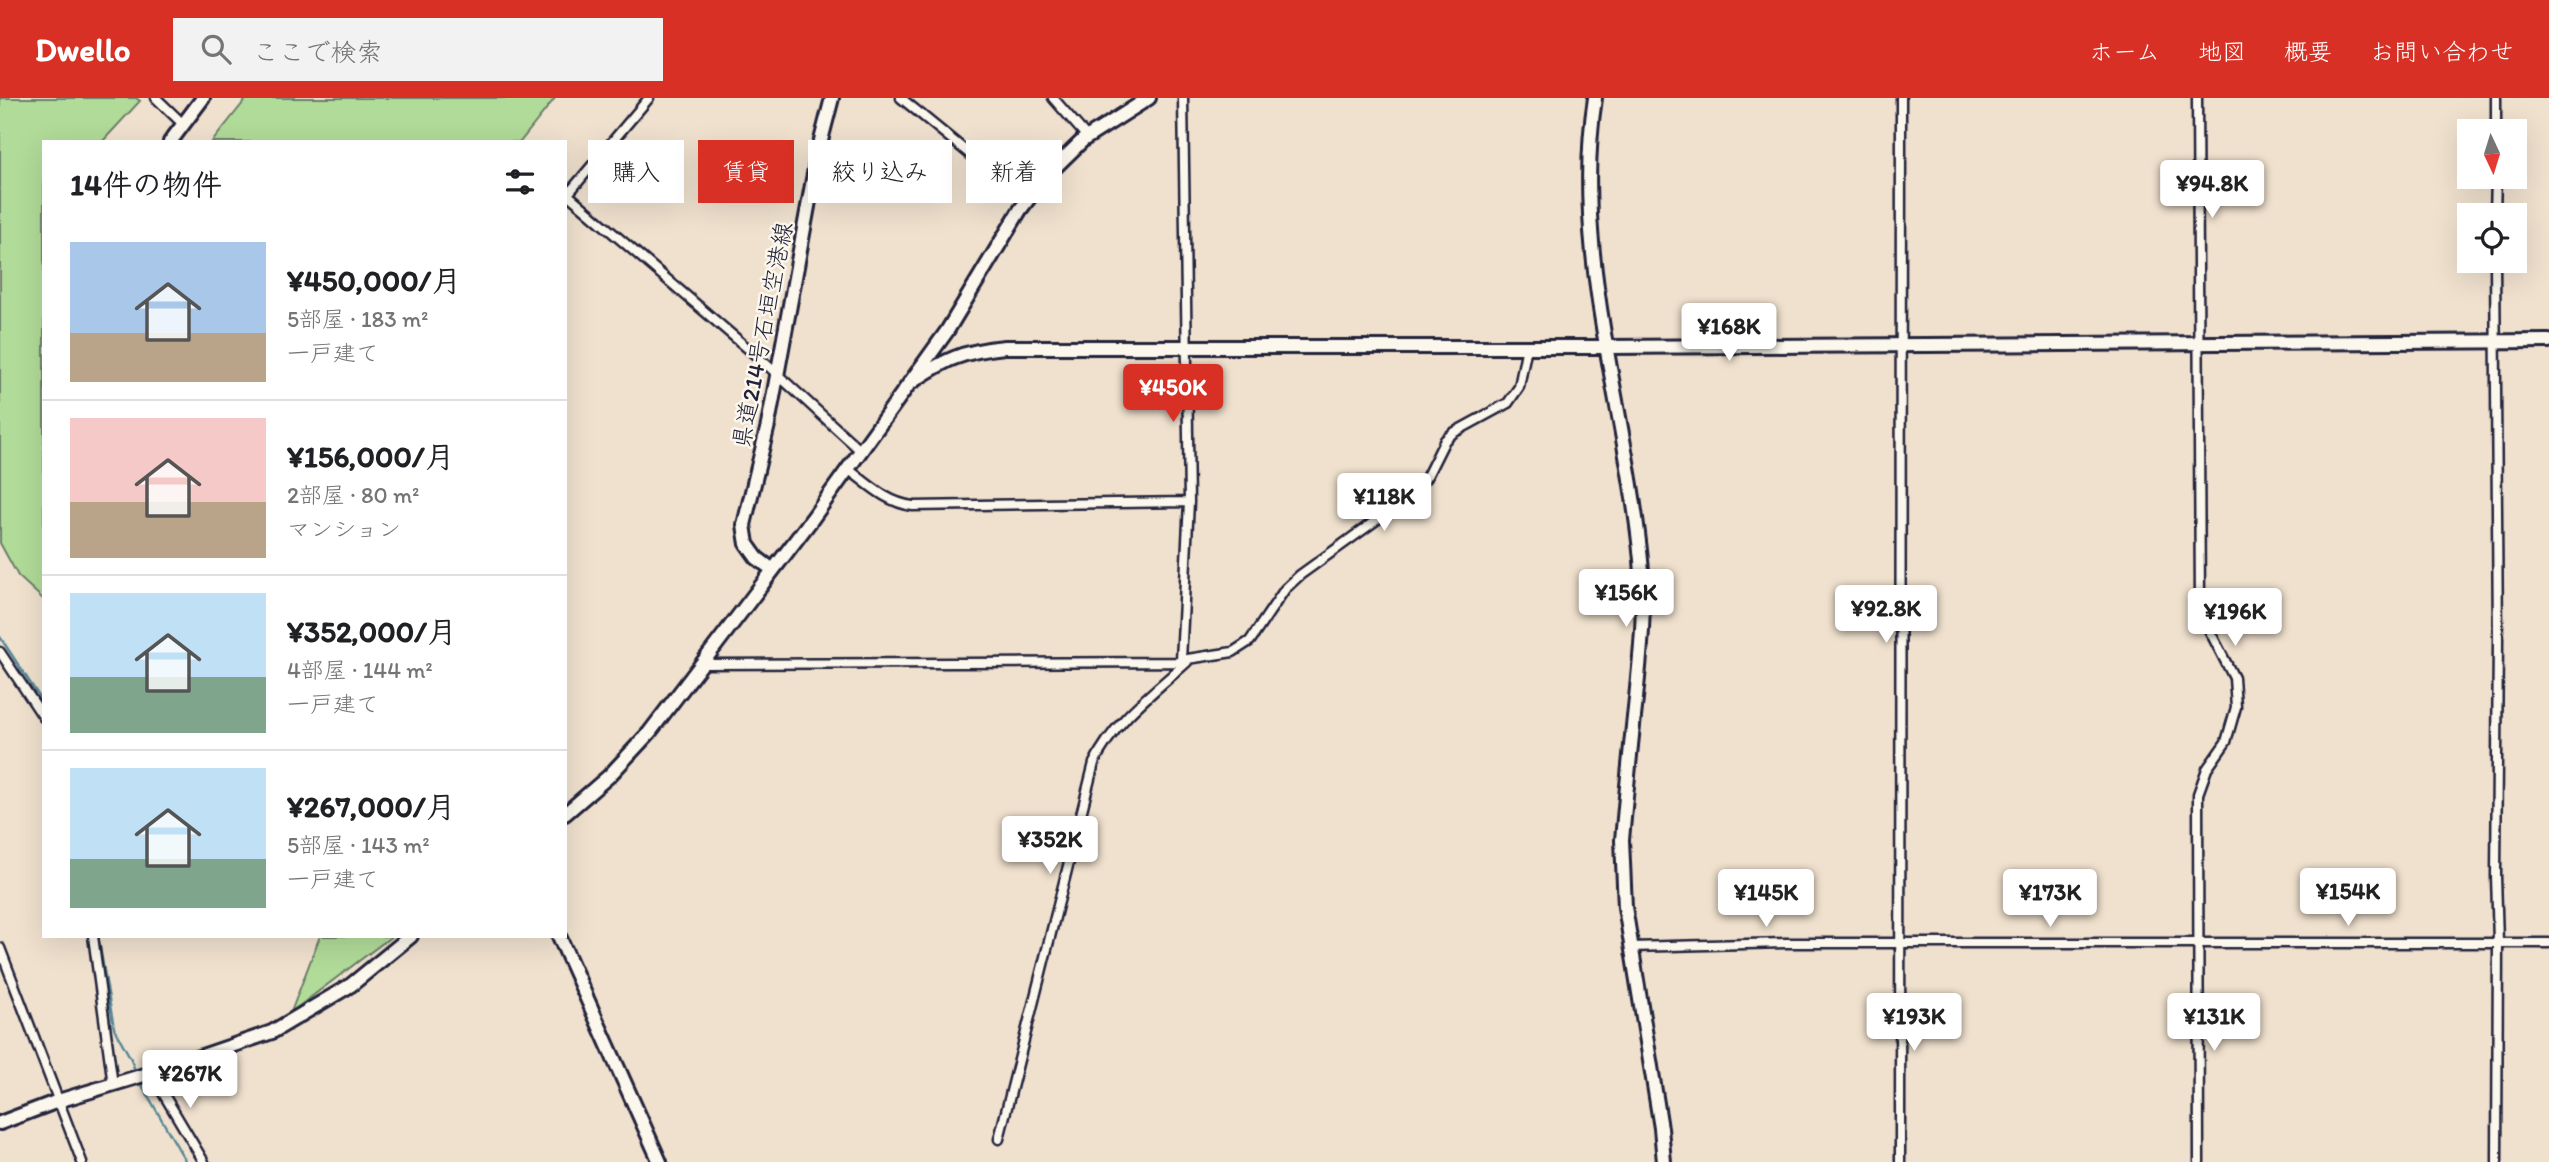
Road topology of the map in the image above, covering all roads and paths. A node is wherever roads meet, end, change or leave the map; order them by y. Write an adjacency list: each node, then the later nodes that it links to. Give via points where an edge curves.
1 (156, 98): 14 (street)
2 (203, 98): 14 (street)
3 (649, 98): 19 (street)
4 (832, 98): 29 (street, 県道214号石垣空港線)
5 (901, 98): 17 (street)
6 (1054, 98): 15 (street)
7 (1149, 98): 15 (street)
8 (1183, 98): 26 (street)
9 (1595, 98): 28 (street, via 1589,156 1590,222)
10 (1901, 98): 25 (street)
11 (2197, 98): 24 (street)
12 (2496, 98): 13 (street)
13 (2496, 119)
14 (183, 124): 16 (street)
15 (1088, 138): 18 (street)
16 (171, 140)
17 (966, 151)
18 (1062, 160)
19 (567, 193): 29 (street)
20 (1026, 203): 30 (street)
21 (2495, 273): 22 (street)
22 (2496, 341): 23 (street); 24 (street); 43 (street)
23 (2549, 341)
24 (2199, 344): 25 (street); 46 (street, via 2200,604 2234,678 2236,707 2226,742 2207,769 2198,794)
25 (1899, 345): 28 (street); 45 (street)
26 (1187, 346): 27 (street); 30 (street, via 980,349 942,361); 33 (street)
27 (1527, 346): 28 (street); 36 (street, via 1520,387 1508,403 1445,440 1414,493 1300,575 1250,640 1233,652)
28 (1607, 347): 47 (street, via 1642,562 1642,641 1622,839)
29 (777, 375): 31 (street); 34 (street, 県道214号石垣空港線, via 744,526 747,544)
30 (909, 384): 31 (street)
31 (861, 451): 32 (street)
32 (848, 469): 33 (street, via 899,505); 34 (street)
33 (1189, 502): 36 (street)
34 (773, 570): 37 (street)
35 (0, 652): 38 (street)
36 (1184, 661): 37 (street); 53 (street, via 1120,723 1102,744 1094,763)
37 (702, 664): 39 (street, via 649,733)
38 (42, 715)
39 (567, 812)
40 (93, 938): 50 (street)
41 (409, 938): 49 (street, via 351,985 272,1032)
42 (560, 938): 56 (street)
43 (2498, 942): 44 (street); 46 (street); 60 (street)
44 (2549, 943)
45 (1901, 944): 46 (street); 47 (street); 58 (street)
46 (2198, 944): 59 (street)
47 (1632, 947): 57 (street)
48 (0, 948): 51 (street)
49 (151, 1073): 50 (street); 55 (street)
50 (113, 1085): 51 (street)
51 (58, 1101): 52 (street); 54 (street)
52 (0, 1123)
53 (999, 1139)
54 (82, 1162)
55 (204, 1162)
56 (660, 1162)
57 (1664, 1162)
58 (1900, 1162)
59 (2199, 1162)
60 (2497, 1162)

